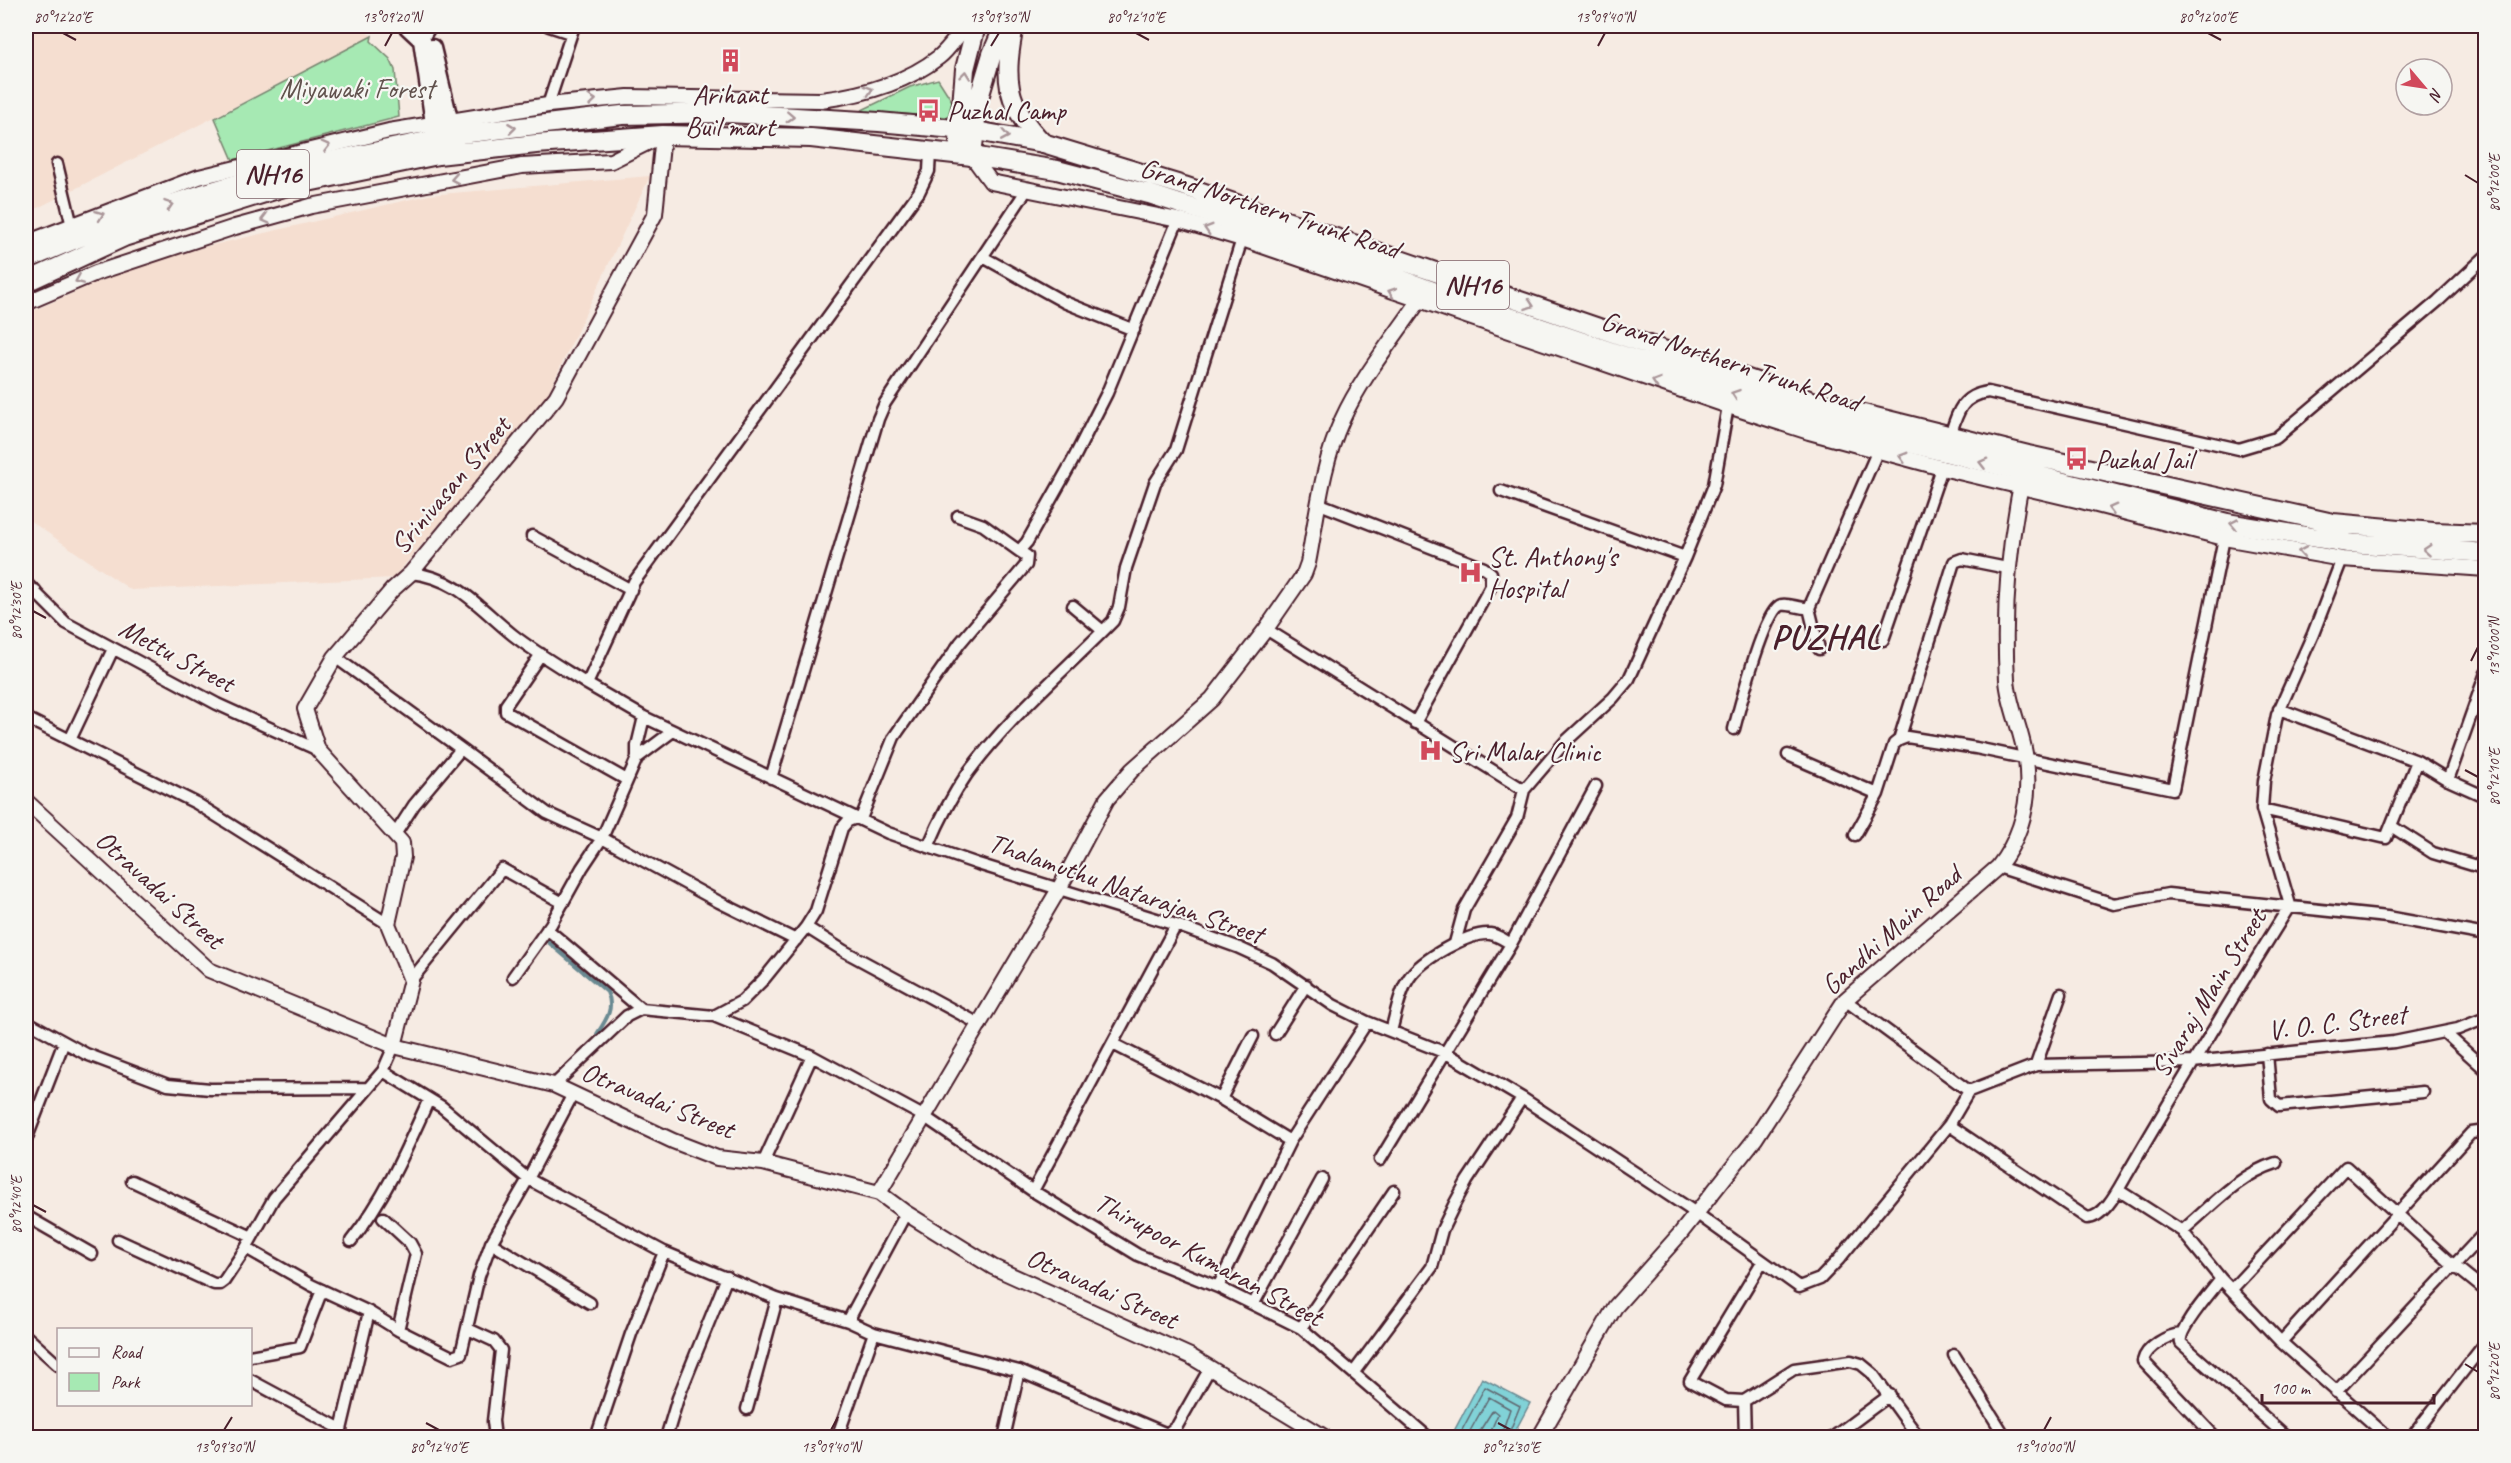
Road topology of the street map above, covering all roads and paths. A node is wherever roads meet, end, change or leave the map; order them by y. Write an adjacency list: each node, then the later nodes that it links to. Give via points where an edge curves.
1 (407, 26): 8 (main road)
2 (549, 26): 7 (street)
3 (966, 26): 9 (street, one-way to 3, via 628,96 821,100 849,96 907,76 939,57)
4 (976, 26): 10 (main road, one-way to 4, via 965,69)
5 (1004, 26): 10 (main road)
6 (1014, 26): 13 (main road, via 1007,84 1024,124)
7 (572, 29): 9 (street)
8 (426, 30): 12 (main road)
9 (548, 105): 12 (street)
10 (968, 131): 12 (main road, Grand Northern Trunk Road / NH16, one-way to 10, via 622,115 728,113); 13 (main road, Grand Northern Trunk Road / NH16, one-way to 13); 15 (main road)
11 (663, 135): 12 (main road, Grand Northern Trunk Road / NH16, via 536,144); 14 (main road, Grand Northern Trunk Road / NH16, via 811,138); 27 (street, one-way to 27, via 612,162 522,166 311,206 96,273); 47 (street, Srinivasan Street, via 656,214 556,397)
12 (445, 138): 19 (street, one-way to 12, via 199,177 389,131); 24 (main road, Grand Northern Trunk Road / NH16, one-way to 12, via 114,223 202,194 285,170); 25 (main road, Grand Northern Trunk Road / NH16, via 124,237)
13 (1043, 143): 30 (main road, Grand Northern Trunk Road / NH16, one-way to 30, via 1184,186 1815,402)
14 (930, 152): 15 (main road, Grand Northern Trunk Road / NH16); 49 (street, via 929,171 919,192)
15 (965, 155): 17 (street, via 991,182); 34 (main road, Grand Northern Trunk Road / NH16, one-way to 15, via 1805,417 1149,194 1057,170)
16 (57, 164): 19 (street)
17 (1028, 188): 18 (street); 23 (street)
18 (1178, 220): 20 (street, one-way to 18); 28 (street)
19 (72, 226): 21 (street)
20 (1242, 239): 26 (street, one-way to 20); 54 (street, via 1176,450 1155,483 1126,568 1119,607)
21 (26, 243)
22 (2486, 256): 30 (street, via 2276,438 2239,449 1988,392 1976,394 1959,408)
23 (983, 257): 28 (street, via 1064,302); 76 (street, via 878,419)
24 (26, 260)
25 (26, 282)
26 (1419, 301): 29 (street, one-way to 26); 36 (street, via 1342,420 1331,448)
27 (26, 303)
28 (1134, 330): 41 (street, via 1072,462)
29 (1728, 406): 31 (street); 43 (street, via 1714,485)
30 (1950, 436): 32 (main road, Grand Northern Trunk Road / NH16)
31 (1878, 450): 33 (street, one-way to 31); 52 (street)
32 (2028, 455): 34 (street, Gandhi Main Road); 38 (main road, Grand Northern Trunk Road / NH16, via 2333,523)
33 (1942, 468): 34 (street); 55 (street)
34 (2022, 481): 40 (street, one-way to 34, via 2081,501); 42 (main road, Grand Northern Trunk Road / NH16, one-way to 34, via 2318,540); 45 (street, Gandhi Main Road)
35 (1501, 491): 43 (street)
36 (1320, 504): 53 (street, via 1304,574); 65 (street, via 1491,573 1491,586)
37 (958, 516): 41 (street, via 983,525)
38 (2486, 534)
39 (532, 536): 49 (street)
40 (2224, 538): 44 (street, one-way to 40); 74 (street, via 2173,789)
41 (1019, 551): 85 (street, via 1027,556 1026,565 960,643 894,737 862,816)
42 (2486, 553)
43 (1685, 557): 80 (street, via 1629,679 1565,742)
44 (2342, 559): 46 (street); 62 (street, Sivaraj Main Street)
45 (2007, 568): 69 (street, via 1962,559 1954,562); 74 (street, Gandhi Main Road, via 2007,682)
46 (2486, 569)
47 (411, 573): 58 (street, Thalamuthu Natarajan Street, via 463,592); 59 (street, Srinivasan Street)
48 (30, 586): 50 (street); 56 (street, Mettu Street, via 66,622)
49 (631, 590): 61 (street)
50 (26, 600)
51 (1073, 606): 54 (street)
52 (1809, 608): 57 (street); 66 (street, via 1782,604 1775,609 1759,641)
53 (1266, 629): 65 (street); 93 (street, via 1212,699 1132,770 1107,799)
54 (1103, 631): 90 (street, via 967,773 942,814)
55 (1883, 640)
56 (113, 649): 68 (street); 71 (street, Mettu Street, via 217,704)
57 (1819, 649)
58 (541, 654): 61 (street, Thalamuthu Natarajan Street); 77 (street, via 506,705 506,712)
59 (334, 657): 70 (street); 71 (street, Srinivasan Street, via 305,709)
60 (2486, 673): 78 (street)
61 (587, 684): 63 (street, Thalamuthu Natarajan Street)
62 (2279, 709): 75 (street); 84 (street, Sivaraj Main Street)
63 (644, 717): 67 (street, Thalamuthu Natarajan Street); 73 (street, via 636,746)
64 (27, 723): 68 (street)
65 (1415, 723): 80 (street)
66 (1734, 729)
67 (673, 732): 73 (street); 76 (street, Thalamuthu Natarajan Street)
68 (70, 740): 96 (street, via 196,803)
69 (1899, 740): 74 (street, via 1907,737); 82 (street, via 1894,744)
70 (461, 749): 88 (street, via 414,805); 89 (street, via 547,813)
71 (318, 750): 88 (street, Srinivasan Street)
72 (1788, 755): 82 (street)
73 (637, 758): 77 (street)
74 (2026, 759): 91 (street, Gandhi Main Road, via 2023,822)
75 (2417, 761): 78 (street); 86 (street)
76 (771, 778): 85 (street, Thalamuthu Natarajan Street)
77 (627, 780): 89 (street)
78 (2448, 780): 81 (street)
79 (1596, 786): 103 (street)
80 (1524, 790): 102 (street, via 1517,818 1464,910)
81 (2484, 793)
82 (1878, 794): 87 (street)
83 (26, 801): 121 (street, Otravadai Street, via 209,970)
84 (2262, 808): 86 (street, via 2386,838); 95 (street, Sivaraj Main Street)
85 (856, 818): 90 (street, Thalamuthu Natarajan Street); 98 (street, via 842,828 816,911)
86 (2391, 826): 92 (street, via 2433,853)
87 (1855, 835)
88 (394, 836): 96 (street, via 402,843 403,857)
89 (602, 838): 94 (street); 101 (street)
90 (928, 847): 93 (street, Thalamuthu Natarajan Street)
91 (1998, 867): 95 (street, via 2114,904 2168,894); 108 (street, Gandhi Main Road)
92 (2486, 869)
93 (1059, 889): 97 (street, Thalamuthu Natarajan Street); 114 (street)
94 (563, 903): 99 (street); 105 (street, via 502,869)
95 (2290, 905): 100 (street); 125 (street, Sivaraj Main Street)
96 (388, 924): 105 (street)
97 (1176, 925): 106 (street, Thalamuthu Natarajan Street, via 1272,963); 120 (street)
98 (806, 927): 101 (street); 114 (street)
99 (547, 929): 104 (street); 109 (street)
100 (2486, 935)
101 (796, 940): 110 (street, via 742,1001)
102 (1455, 943): 103 (street, via 1487,934); 115 (street, via 1419,965 1408,979)
103 (1511, 944): 122 (street)
104 (513, 977)
105 (411, 980): 121 (street)
106 (1306, 985): 113 (street, Thalamuthu Natarajan Street, via 1333,1005); 117 (street)
107 (2061, 994): 126 (street)
108 (1845, 1000): 131 (street); 153 (street, Gandhi Main Road, via 1755,1139)
109 (641, 1009): 110 (street, Thirupoor Kumaran Street); 129 (street, via 627,1016)
110 (714, 1016): 124 (street, Thirupoor Kumaran Street)
111 (2486, 1018): 116 (street, V. O. C. Street)
112 (26, 1021): 119 (street)
113 (1367, 1022): 115 (street, Thalamuthu Natarajan Street); 141 (street)
114 (981, 1025): 137 (street)
115 (1391, 1031): 122 (street, Thalamuthu Natarajan Street)
116 (2444, 1032): 123 (street, V. O. C. Street, via 2394,1042); 127 (street)
117 (1275, 1034)
118 (1253, 1036): 136 (street)
119 (64, 1042): 130 (street, via 168,1085 231,1090); 140 (street)
120 (1113, 1044): 136 (street); 149 (street)
121 (394, 1046): 128 (street); 129 (street, Otravadai Street)
122 (1446, 1053): 134 (street, Thalamuthu Natarajan Street); 142 (street)
123 (2267, 1054): 125 (street, V. O. C. Street); 132 (street, via 2271,1099 2279,1106)
124 (812, 1056): 137 (street, Thirupoor Kumaran Street); 143 (street)
125 (2192, 1062): 126 (street, V. O. C. Street); 148 (street, Sivaraj Main Street)
126 (2036, 1065): 131 (street)
127 (2486, 1070)
128 (383, 1071): 130 (street); 135 (street)
129 (554, 1085): 133 (street, Otravadai Street)
130 (367, 1088): 159 (street, via 274,1198)
131 (1969, 1091): 138 (street)
132 (2423, 1092)
133 (573, 1094): 143 (street, Otravadai Street, via 717,1158); 145 (street)
134 (1522, 1098): 153 (street, Thalamuthu Natarajan Street); 192 (street, via 1455,1203 1442,1230 1432,1267)
135 (429, 1099): 145 (street); 161 (street, via 388,1187)
136 (1221, 1099): 141 (street)
137 (925, 1117): 149 (street, Thirupoor Kumaran Street); 151 (street)
138 (1949, 1125): 148 (street, Sivaraj Main Street, via 2080,1214 2094,1218); 166 (street, Thalamuthu Natarajan Street, via 1820,1279 1799,1287)
139 (2486, 1131): 154 (street, via 2471,1133)
140 (26, 1140)
141 (1290, 1141): 170 (street)
142 (1380, 1160)
143 (763, 1163): 151 (street, Otravadai Street)
144 (2276, 1163): 157 (street, via 2238,1181)
145 (528, 1179): 162 (street); 164 (street)
146 (1322, 1179): 176 (street)
147 (132, 1180): 159 (street)
148 (2118, 1190): 157 (street)
149 (1033, 1191): 170 (street, Thirupoor Kumaran Street, via 1138,1255)
150 (1394, 1191): 179 (street)
151 (879, 1193): 152 (street, Otravadai Street)
152 (906, 1213): 178 (street); 190 (street, Otravadai Street, via 993,1267)
153 (1696, 1213): 166 (street, Thalamuthu Natarajan Street); 207 (street, Gandhi Main Road, via 1615,1307)
154 (2398, 1213): 167 (street); 171 (street, via 2346,1167); 185 (street)
155 (26, 1216): 165 (street)
156 (383, 1218): 181 (street, via 410,1243 416,1254)
157 (2182, 1231): 169 (street)
158 (2486, 1231): 167 (street)
159 (252, 1237): 163 (street)
160 (118, 1240): 163 (street, via 214,1284 224,1281)
161 (351, 1241)
162 (491, 1243): 175 (street); 180 (street, via 479,1276)
163 (246, 1248): 172 (street)
164 (664, 1252): 168 (street); 201 (street)
165 (92, 1254)
166 (1762, 1262): 196 (street, via 1690,1381 1726,1400)
167 (2452, 1266): 173 (street); 194 (street)
168 (727, 1277): 174 (street); 202 (street)
169 (2221, 1279): 171 (street); 183 (street)
170 (1218, 1287): 176 (street, Thirupoor Kumaran Street)
171 (2232, 1289): 185 (street)
172 (322, 1290): 177 (street); 188 (street, via 300,1347)
173 (2486, 1291)
174 (777, 1299): 178 (street); 197 (street)
175 (590, 1303)
176 (1254, 1303): 179 (street, Thirupoor Kumaran Street)
177 (369, 1312): 181 (street); 198 (street)
178 (848, 1321): 182 (street)
179 (1301, 1328): 192 (street, Thirupoor Kumaran Street)
180 (468, 1329): 181 (street, via 464,1349 457,1357); 200 (street, via 494,1341 501,1350 493,1421)
181 (398, 1330)
182 (874, 1333): 191 (street); 203 (street)
183 (2181, 1334): 212 (street, via 2163,1340 2143,1361); 213 (street, via 2181,1343)
184 (26, 1336): 189 (street)
185 (2281, 1342): 194 (street)
186 (2486, 1342): 215 (street)
187 (1954, 1355): 211 (street)
188 (252, 1356)
189 (57, 1361)
190 (1209, 1368): 199 (street, via 1177,1425); 205 (street, Otravadai Street)
191 (1019, 1371): 199 (street); 204 (street)
192 (1354, 1372): 206 (street, Thirupoor Kumaran Street)
193 (252, 1381): 198 (street)
194 (2336, 1392): 214 (street)
195 (1890, 1395): 196 (street, via 1872,1373 1851,1361 1794,1369); 209 (street); 210 (street)
196 (1744, 1401): 208 (street)
197 (747, 1409)
198 (340, 1433)
199 (1166, 1436)
200 (495, 1437)
201 (596, 1437)
202 (666, 1437)
203 (837, 1437)
204 (1004, 1437)
205 (1326, 1437)
206 (1429, 1437)
207 (1539, 1437)
208 (1745, 1437)
209 (1832, 1437)
210 (1919, 1437)
211 (2006, 1437)
212 (2216, 1437)
213 (2288, 1437)
214 (2389, 1437)
215 (2410, 1437)

